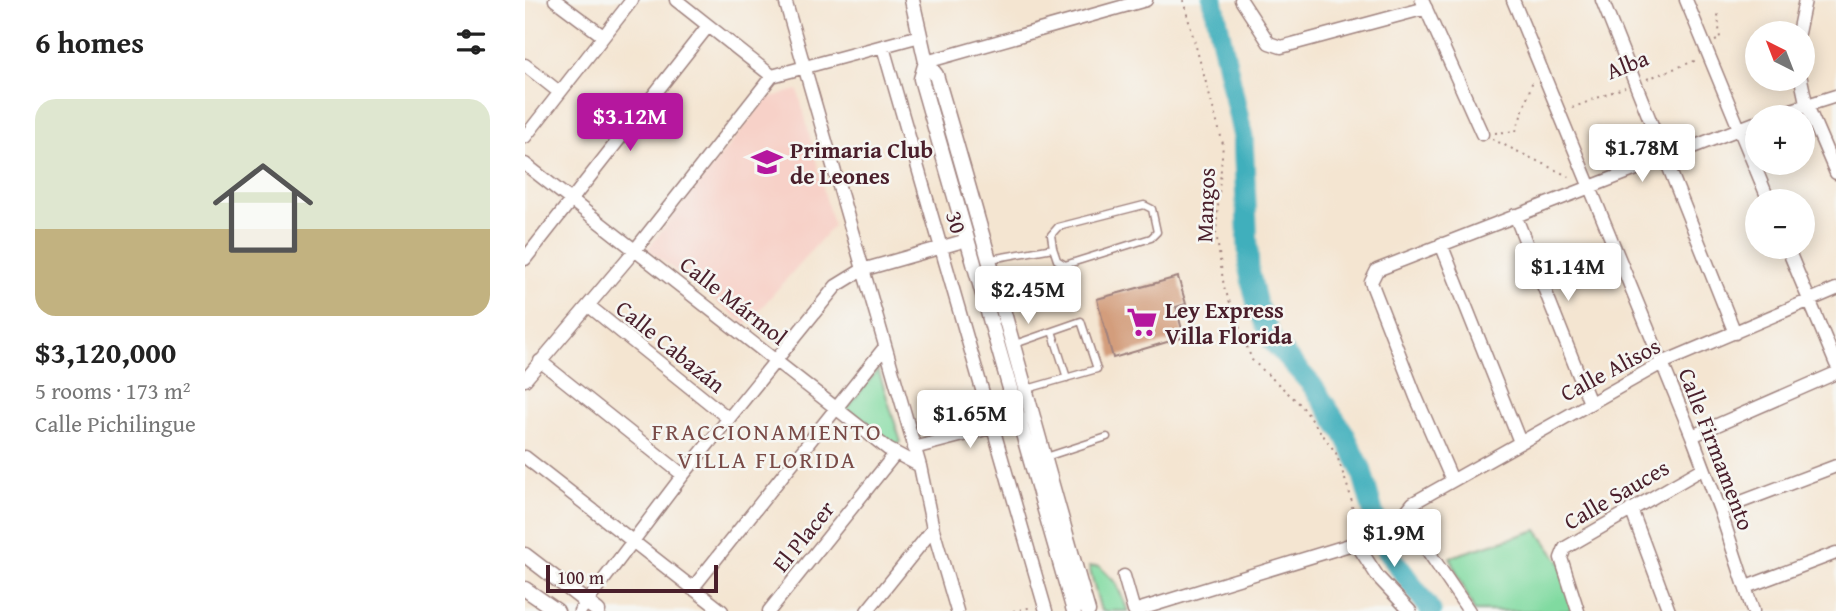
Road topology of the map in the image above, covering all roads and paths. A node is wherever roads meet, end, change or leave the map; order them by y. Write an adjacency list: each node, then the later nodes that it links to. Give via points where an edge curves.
1 (555, 0): 17 (street)
2 (632, 0): 17 (street)
3 (676, 0): 16 (street)
4 (785, 0): 24 (street)
5 (912, 0): 18 (street)
6 (1146, 0): 21 (street)
7 (1183, 0): 90 (path, Mangos, via 1223,144 1216,232 1224,287 1252,360 1301,405 1336,453 1351,497)
8 (1241, 0): 13 (street, via 1266,39 1281,47)
9 (1513, 0): 22 (street)
10 (1602, 0): 26 (street)
11 (1686, 0): 20 (street)
12 (1805, 0): 15 (street)
13 (1424, 4): 35 (street)
14 (1718, 14): 20 (path, via 1720,39)
15 (1801, 21)
16 (708, 26): 25 (street); 42 (street)
17 (603, 36): 28 (street)
18 (920, 36): 19 (street); 21 (street)
19 (883, 47): 24 (street); 46 (street, 30)
20 (1706, 50): 26 (path, Alba); 34 (street)
21 (926, 62): 44 (street, via 921,79); 50 (street, via 936,75)
22 (1539, 62): 32 (street, Calle Firmamento); 35 (path, via 1516,131)
23 (525, 65): 28 (street)
24 (805, 69): 25 (street); 52 (street)
25 (772, 76): 48 (street)
26 (1634, 83): 32 (path, Alba); 37 (street)
27 (1804, 91): 30 (street)
28 (559, 92): 36 (street)
29 (1836, 96): 30 (street)
30 (1806, 103): 31 (street); 39 (street)
31 (1801, 105)
32 (1561, 113): 40 (street, Calle Firmamento)
33 (1745, 126): 34 (street)
34 (1739, 128): 37 (street); 41 (street)
35 (1482, 134): 40 (path)
36 (525, 137)
37 (1665, 158): 40 (street); 57 (street)
38 (525, 164): 42 (street, Calle Mármol)
39 (1836, 173)
40 (1590, 187): 43 (street); 62 (street, Calle Firmamento)
41 (1764, 189)
42 (571, 201): 48 (street, Calle Mármol); 49 (street)
43 (1515, 215): 45 (street); 68 (street)
44 (967, 240): 46 (street); 72 (street)
45 (1441, 244): 76 (street); 85 (street, via 1377,270 1371,282)
46 (942, 246): 52 (street); 73 (street, 30)
47 (1053, 248): 47 (lane, via 1057,260 1065,265 1150,238 1157,232 1151,209 1144,205 1058,227 1051,235); 50 (lane)
48 (635, 250): 55 (street); 60 (street, Calle Mármol)
49 (525, 259)
50 (991, 259): 58 (street)
51 (1792, 259): 54 (street)
52 (862, 270): 59 (street); 60 (street, via 836,286)
53 (1836, 289): 54 (street, Calle Alisos)
54 (1809, 300): 57 (street, Calle Alisos); 63 (street)
55 (589, 306): 61 (street); 71 (street, Calle Cabazán)
56 (1052, 331): 58 (lane); 65 (lane); 65 (lane, via 1081,321 1097,369)
57 (1735, 332): 62 (street, Calle Alisos)
58 (1015, 344): 67 (street)
59 (885, 347): 69 (street); 77 (street)
60 (776, 360): 69 (street, Calle Mármol); 71 (street)
61 (540, 361): 66 (street); 84 (street)
62 (1662, 363): 68 (street, Calle Alisos); 74 (street, Calle Firmamento)
63 (1836, 365)
64 (1836, 373): 74 (street)
65 (1067, 378): 67 (lane)
66 (525, 380)
67 (1027, 389): 70 (street)
68 (1590, 403): 76 (street, Calle Alisos)
69 (837, 409): 78 (street, Calle Mármol); 96 (street)
70 (1034, 416): 72 (street); 80 (street)
71 (728, 418): 84 (street)
72 (1018, 421): 73 (street); 80 (street)
73 (991, 427): 77 (street); 98 (street, 30)
74 (1692, 436): 83 (street, Calle Firmamento)
75 (1107, 437): 80 (lane)
76 (1520, 442): 85 (street, Calle Alisos)
77 (914, 448): 81 (street)
78 (895, 454): 81 (street, Calle Mármol); 101 (street, El Placer)
79 (525, 457): 89 (street)
80 (1037, 460): 105 (street); 106 (street)
81 (919, 466): 88 (street)
82 (1836, 466): 87 (street)
83 (1704, 468): 86 (street, Calle Sauces); 87 (street, Calle Firmamento)
84 (683, 475): 89 (street)
85 (1453, 480): 109 (street, Calle Alisos, via 1413,503 1405,513)
86 (1631, 509): 110 (street, Calle Sauces, via 1565,548 1561,558); 111 (street)
87 (1720, 510): 94 (street, Calle Firmamento)
88 (933, 529): 102 (street); 103 (street)
89 (632, 542): 96 (street); 97 (street)
90 (1356, 543): 107 (street); 108 (street, via 1378,577)
91 (1836, 553): 94 (street)
92 (525, 555): 97 (street)
93 (1124, 576): 107 (street)
94 (1746, 587): 112 (street, Calle Firmamento)
95 (525, 589): 99 (street)
96 (692, 589): 100 (street)
97 (588, 608)
98 (1045, 608): 104 (path)
99 (557, 611)
100 (722, 611)
101 (769, 611)
102 (867, 611)
103 (957, 611)
104 (1013, 611)
105 (1074, 611)
106 (1088, 611)
107 (1134, 611)
108 (1410, 611)
109 (1469, 611)
110 (1579, 611)
111 (1669, 611)
112 (1752, 611)

